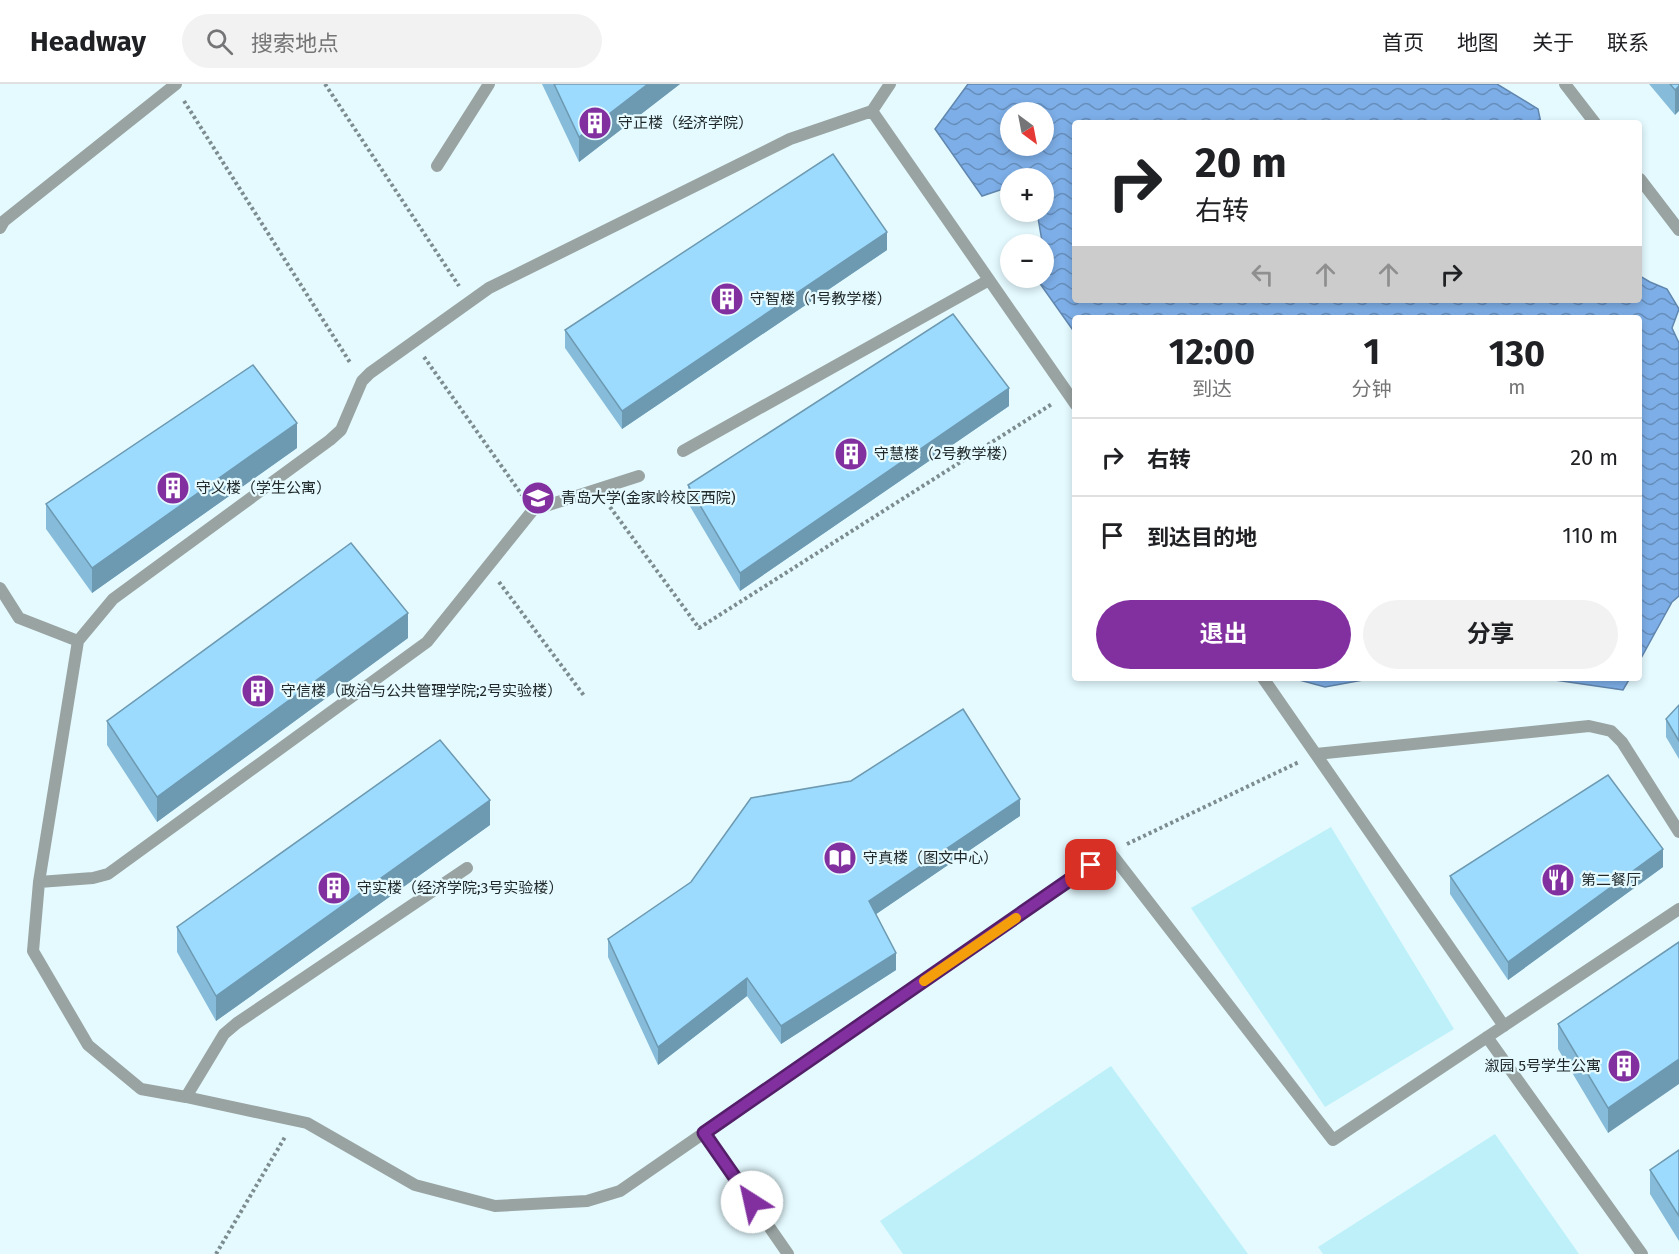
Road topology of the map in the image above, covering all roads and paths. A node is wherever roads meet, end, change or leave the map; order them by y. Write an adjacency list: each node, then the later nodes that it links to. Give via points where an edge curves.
1 (325, 84): 13 (path)
2 (489, 84): 8 (lane)
3 (890, 84): 6 (lane)
4 (1565, 84): 7 (lane)
5 (175, 85): 10 (lane); 15 (path)
6 (872, 111): 12 (lane); 13 (lane, via 790,140 489,288)
7 (1593, 120)
8 (437, 166)
9 (1642, 182): 11 (lane)
10 (0, 228)
11 (1679, 230)
12 (989, 280): 16 (lane); 18 (lane)
13 (469, 302): 14 (lane)
14 (414, 342): 15 (lane); 21 (path)
15 (362, 381): 24 (lane, via 340,430 330,440 113,599)
16 (1068, 394): 17 (lane); 20 (path, via 699,628)
17 (1072, 400)
18 (683, 451)
19 (639, 476): 20 (lane)
20 (598, 489): 21 (lane)
21 (533, 510): 22 (lane)
22 (488, 567): 26 (path); 31 (lane, via 427,642 108,874)
23 (0, 588): 24 (lane, via 19,618)
24 (78, 641): 31 (lane)
25 (1265, 681): 27 (lane)
26 (585, 697)
27 (1316, 754): 28 (lane, via 1589,726 1611,731 1622,742); 29 (path); 33 (lane)
28 (1679, 832)
29 (1110, 852): 34 (lane, via 1333,1140); 37 (lane)
30 (467, 868): 35 (lane, via 224,1034)
31 (39, 882): 35 (lane, via 33,951 88,1045 141,1089)
32 (1679, 909): 33 (lane)
33 (1504, 1026): 34 (lane)
34 (1487, 1037): 40 (lane)
35 (186, 1097): 36 (lane)
36 (294, 1121): 37 (lane, via 307,1123 414,1185 495,1206 587,1201 620,1191); 38 (path)
37 (704, 1133): 39 (lane)
38 (216, 1254)
39 (788, 1254)
40 (1642, 1254)

